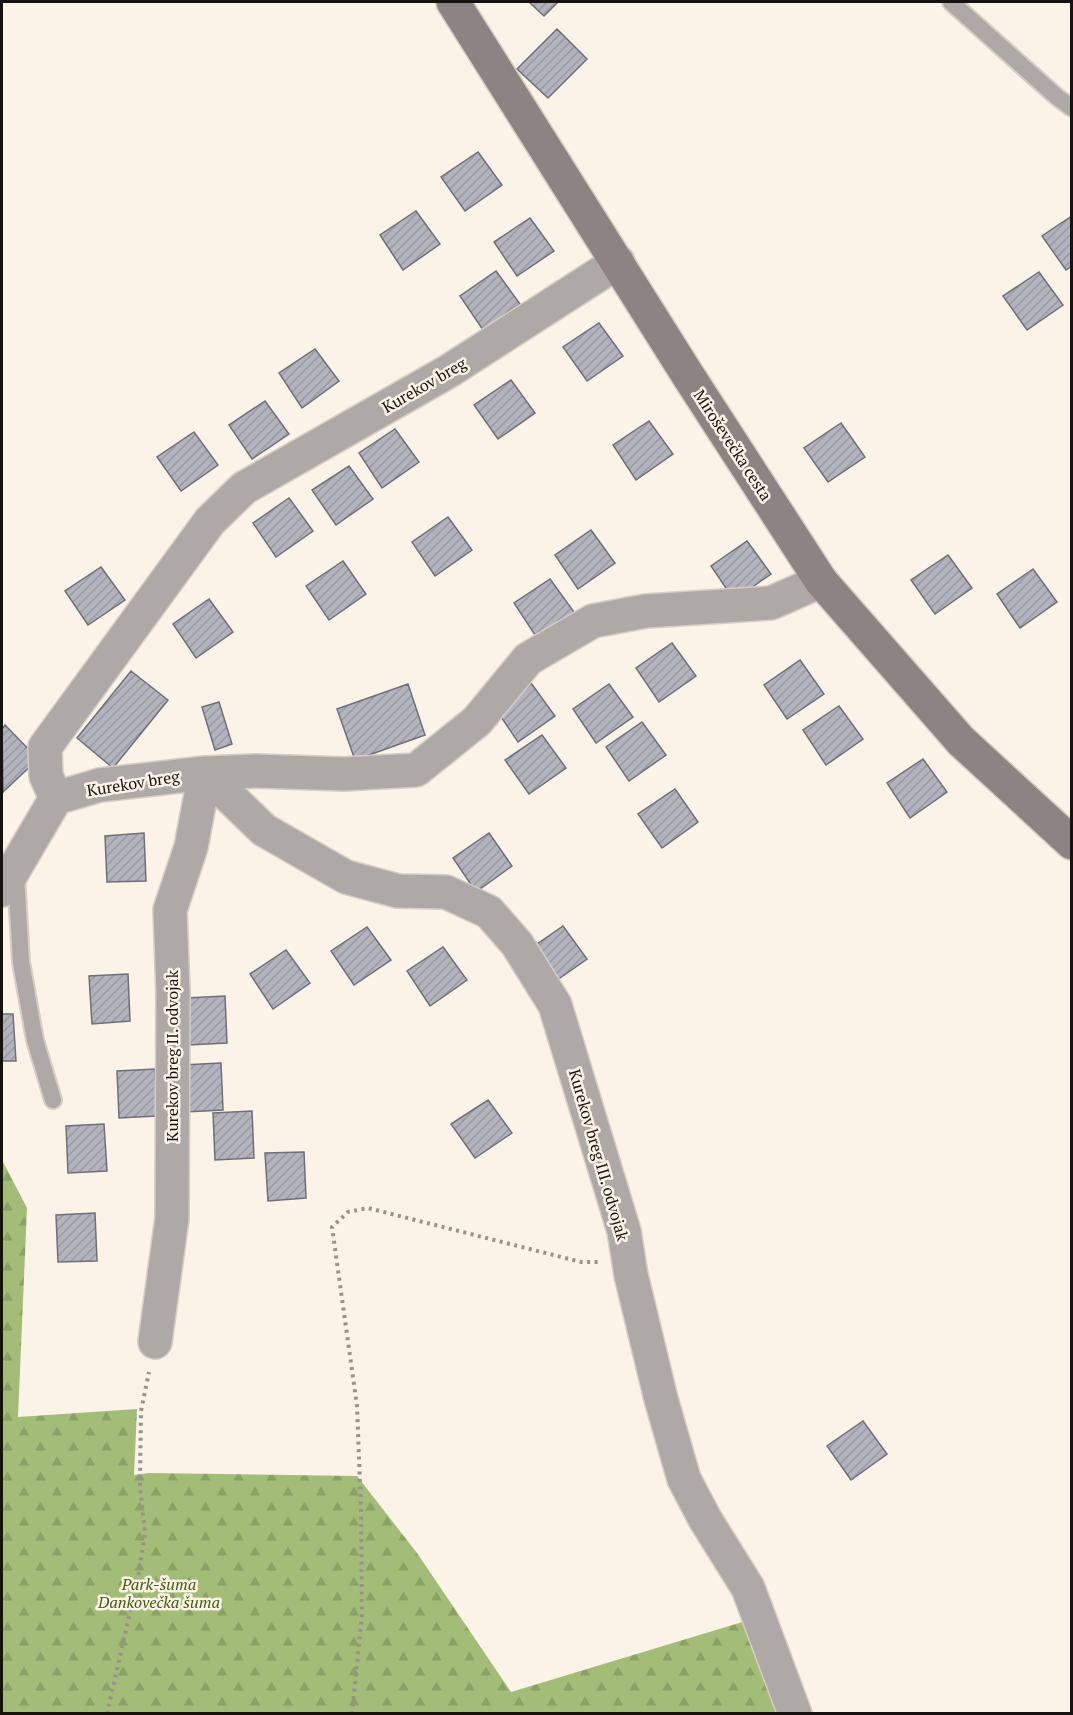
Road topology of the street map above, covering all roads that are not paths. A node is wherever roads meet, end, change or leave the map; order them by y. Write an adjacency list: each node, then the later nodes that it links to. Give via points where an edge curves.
1 (453, 2): 4 (main road, Miroševečka cesta)
2 (951, 2): 3 (lane)
3 (1071, 108)
4 (618, 262): 5 (main road, Miroševečka cesta); 7 (street, Kurekov breg, via 449,372 244,488 210,521 45,747 46,777)
5 (821, 581): 6 (street, Kurekov breg, via 771,603 646,611 593,621 528,659 477,721 416,770); 8 (main road, Miroševečka cesta, via 961,741)
6 (205, 773): 7 (street, Kurekov breg, via 100,785); 11 (street, Kurekov breg II. odvojak, via 191,847 170,910 172,1218); 12 (street, Kurekov breg III. odvojak, via 264,830 346,877 399,891 446,892 489,912 517,944 555,1005 624,1231 661,1400 684,1479 748,1588)
7 (56, 798): 9 (street)
8 (1069, 839)
9 (9, 879): 10 (lane, via 35,1040)
10 (53, 1100)
11 (155, 1342)
12 (795, 1713)

